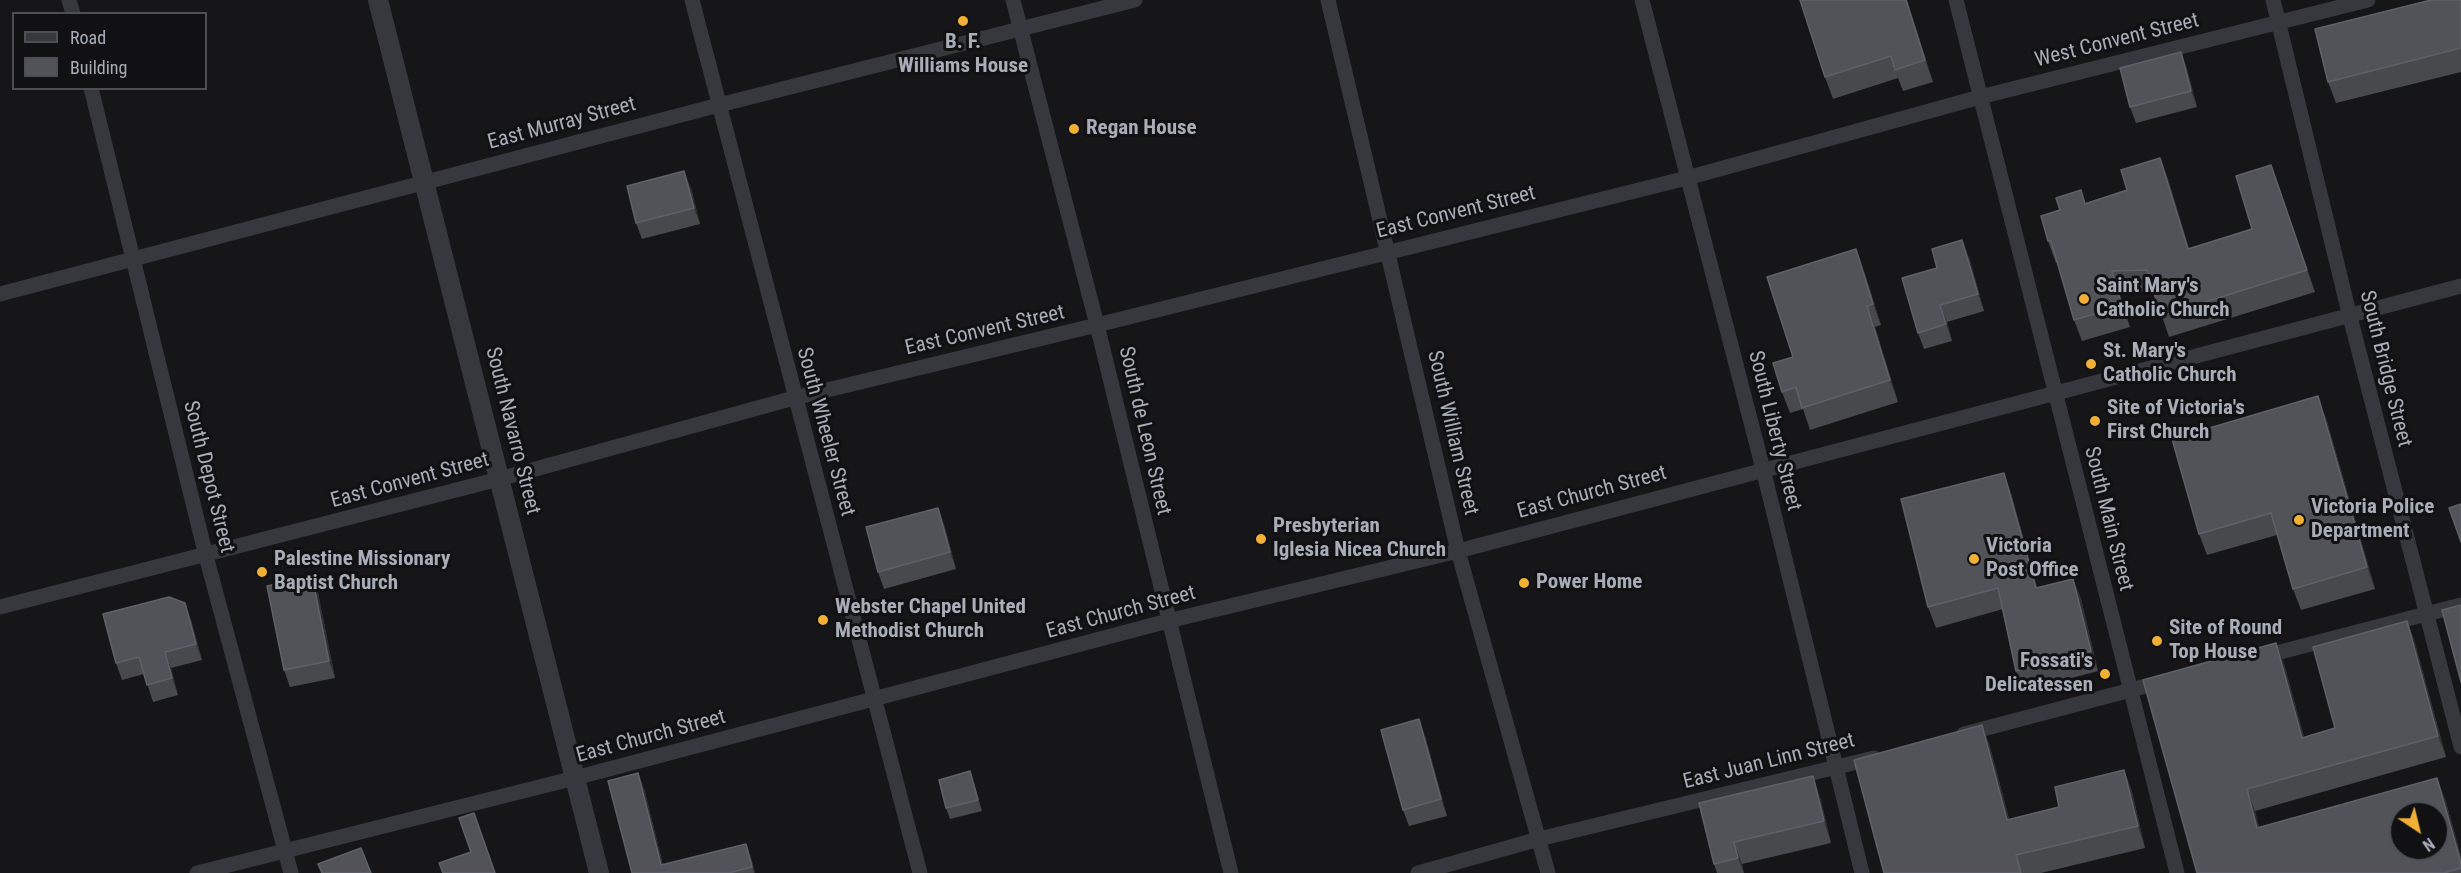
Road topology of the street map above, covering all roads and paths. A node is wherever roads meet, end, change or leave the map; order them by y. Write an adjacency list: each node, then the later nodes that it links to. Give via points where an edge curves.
1 (378, 0): 16 (street, South Navarro Street)
2 (692, 0): 14 (street, South Wheeler Street)
3 (1012, 0): 11 (street, South de Leon Street)
4 (1135, 0): 11 (street, East Murray Street)
5 (1328, 0): 17 (street, South William Street)
6 (1642, 0): 15 (street, South Liberty Street)
7 (1956, 0): 13 (street, South Main Street)
8 (2273, 0): 10 (street, South Bridge Street)
9 (2368, 0): 10 (street, West Convent Street)
10 (2279, 22): 13 (street, West Convent Street); 21 (street, South Bridge Street)
11 (1020, 30): 14 (street, East Murray Street); 22 (street, South de Leon Street)
12 (92, 90): 18 (street, South Depot Street)
13 (1980, 96): 15 (street, East Convent Street); 23 (street, South Main Street)
14 (719, 105): 16 (street, East Murray Street); 24 (street, South Wheeler Street)
15 (1687, 178): 17 (street, East Convent Street); 25 (street, South Liberty Street)
16 (424, 182): 18 (street, East Murray Street); 26 (street, South Navarro Street)
17 (1387, 252): 22 (street, East Convent Street); 27 (street, South William Street)
18 (134, 258): 20 (street, East Murray Street); 28 (street, South Depot Street)
19 (2461, 286): 21 (street, East Church Street)
20 (0, 294)
21 (2349, 313): 23 (street, East Church Street); 31 (street, South Bridge Street)
22 (1097, 326): 24 (street, East Convent Street); 32 (street, South de Leon Street)
23 (2055, 393): 25 (street, East Church Street); 35 (street, South Main Street)
24 (794, 398): 26 (street, East Convent Street); 36 (street, South Wheeler Street)
25 (1763, 469): 27 (street, East Church Street); 40 (street, South Liberty Street)
26 (499, 479): 28 (street, East Convent Street); 41 (street, South Navarro Street)
27 (1458, 551): 32 (street, East Church Street); 42 (street, South William Street)
28 (206, 556): 30 (street, East Convent Street); 43 (street, South Depot Street)
29 (2461, 605): 31 (street)
30 (0, 607)
31 (2427, 614): 33 (street); 38 (street, South Bridge Street)
32 (1168, 621): 36 (street, East Church Street); 48 (street, South de Leon Street)
33 (2244, 661)
34 (2175, 678): 35 (street)
35 (2130, 690): 37 (street); 52 (street, South Main Street)
36 (874, 700): 41 (street, East Church Street); 47 (street, South Wheeler Street)
37 (1950, 738)
38 (2461, 747)
39 (1893, 753): 40 (street, East Juan Linn Street)
40 (1837, 767): 42 (street, East Juan Linn Street); 51 (street, South Liberty Street)
41 (575, 778): 43 (street, East Church Street); 46 (street, South Navarro Street)
42 (1539, 839): 49 (street, East Juan Linn Street); 50 (street, South William Street)
43 (285, 849): 44 (street, East Church Street); 45 (street, South Depot Street)
44 (197, 873)
45 (291, 873)
46 (599, 873)
47 (920, 873)
48 (1231, 873)
49 (1418, 873)
50 (1548, 873)
51 (1863, 873)
52 (2177, 873)

